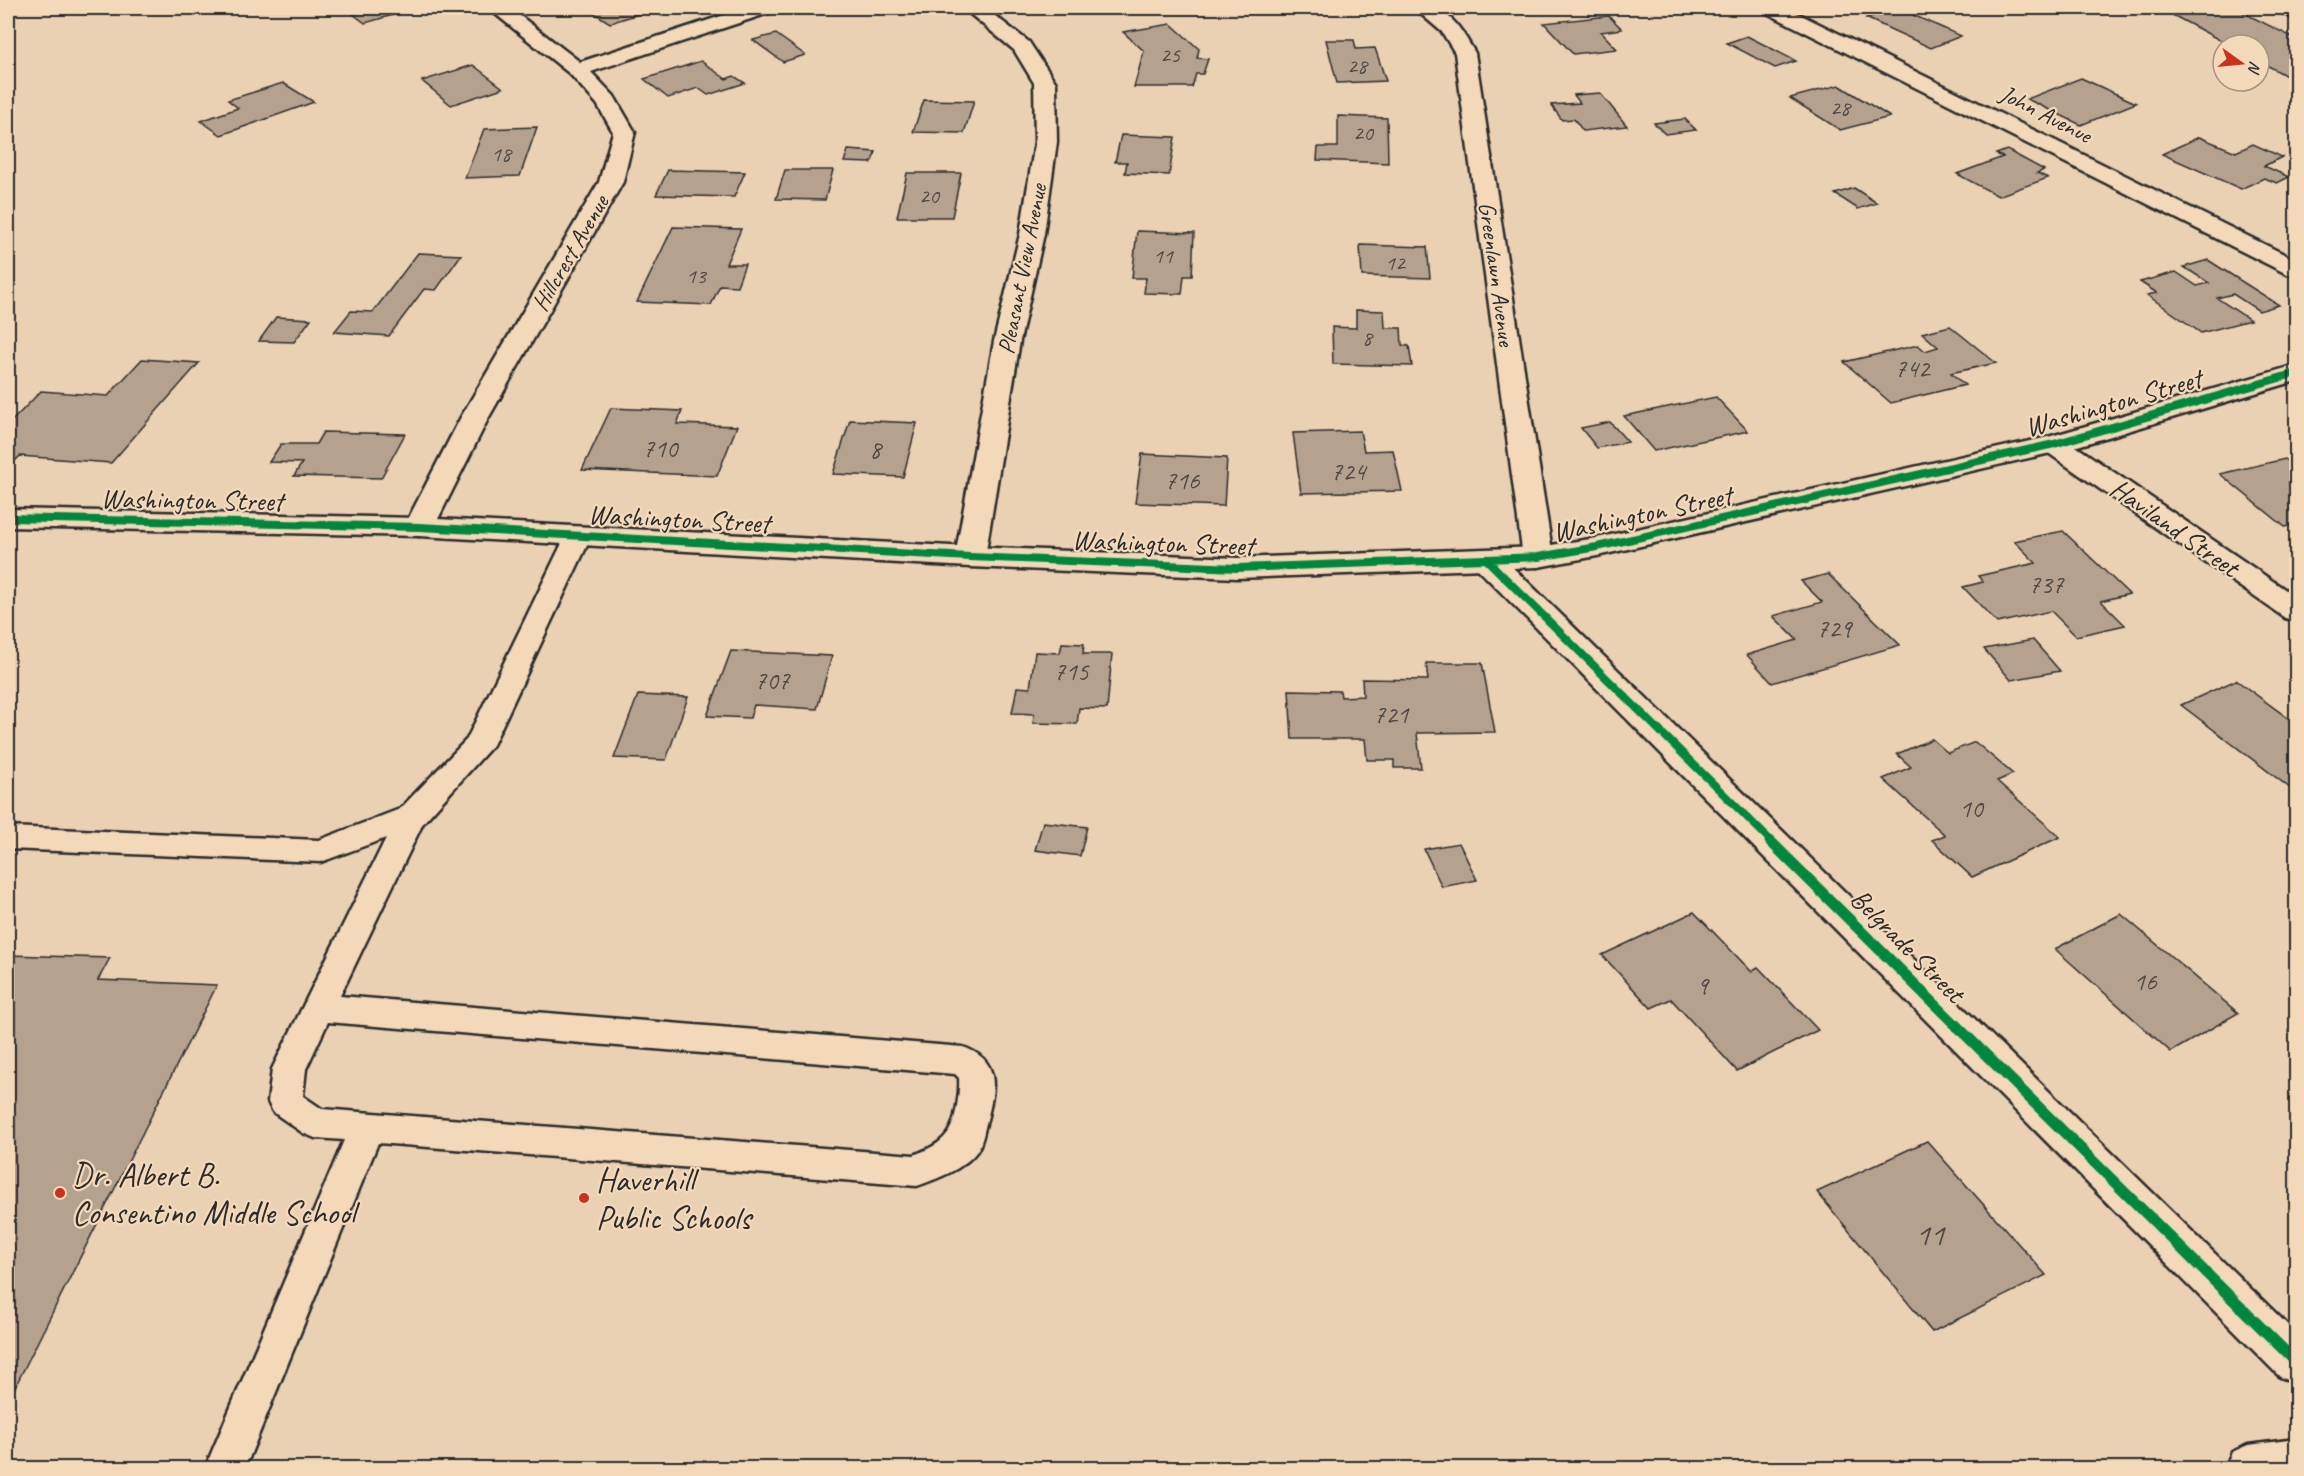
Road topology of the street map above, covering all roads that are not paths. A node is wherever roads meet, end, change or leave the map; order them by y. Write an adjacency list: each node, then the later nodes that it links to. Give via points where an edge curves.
1 (498, 8): 8 (street, Hillcrest Avenue)
2 (765, 8): 8 (street)
3 (973, 8): 16 (street, Pleasant View Avenue, via 1022,46 1045,83 1046,142)
4 (1424, 8): 15 (street, Greenlawn Avenue, via 1450,28 1466,60)
5 (1772, 8): 9 (street, John Avenue)
6 (2286, 8): 7 (street)
7 (2296, 13)
8 (577, 70): 13 (street, Hillcrest Avenue, via 606,101 624,132 611,182 475,417)
9 (2296, 269)
10 (2296, 373): 11 (street, Washington Street)
11 (2054, 444): 15 (street, Washington Street, via 1597,548); 18 (street, Haviland Street)
12 (8, 518): 13 (street, Washington Street)
13 (419, 527): 14 (street, Washington Street)
14 (579, 535): 16 (street, Washington Street); 19 (lane, via 479,745)
15 (1538, 557): 17 (street, Washington Street)
16 (970, 558): 17 (street, Washington Street, via 1237,568)
17 (1488, 560): 23 (street, Belgrade Street)
18 (2296, 611)
19 (411, 817): 20 (lane, via 321,851); 21 (lane)
20 (8, 838)
21 (320, 1008): 22 (lane, via 289,1069 285,1102 315,1123); 22 (lane, via 963,1061 975,1072 977,1092 964,1140 946,1157 917,1171)
22 (367, 1127): 25 (lane)
23 (2296, 1362)
24 (2296, 1462): 26 (street)
25 (225, 1468)
26 (2248, 1468)

